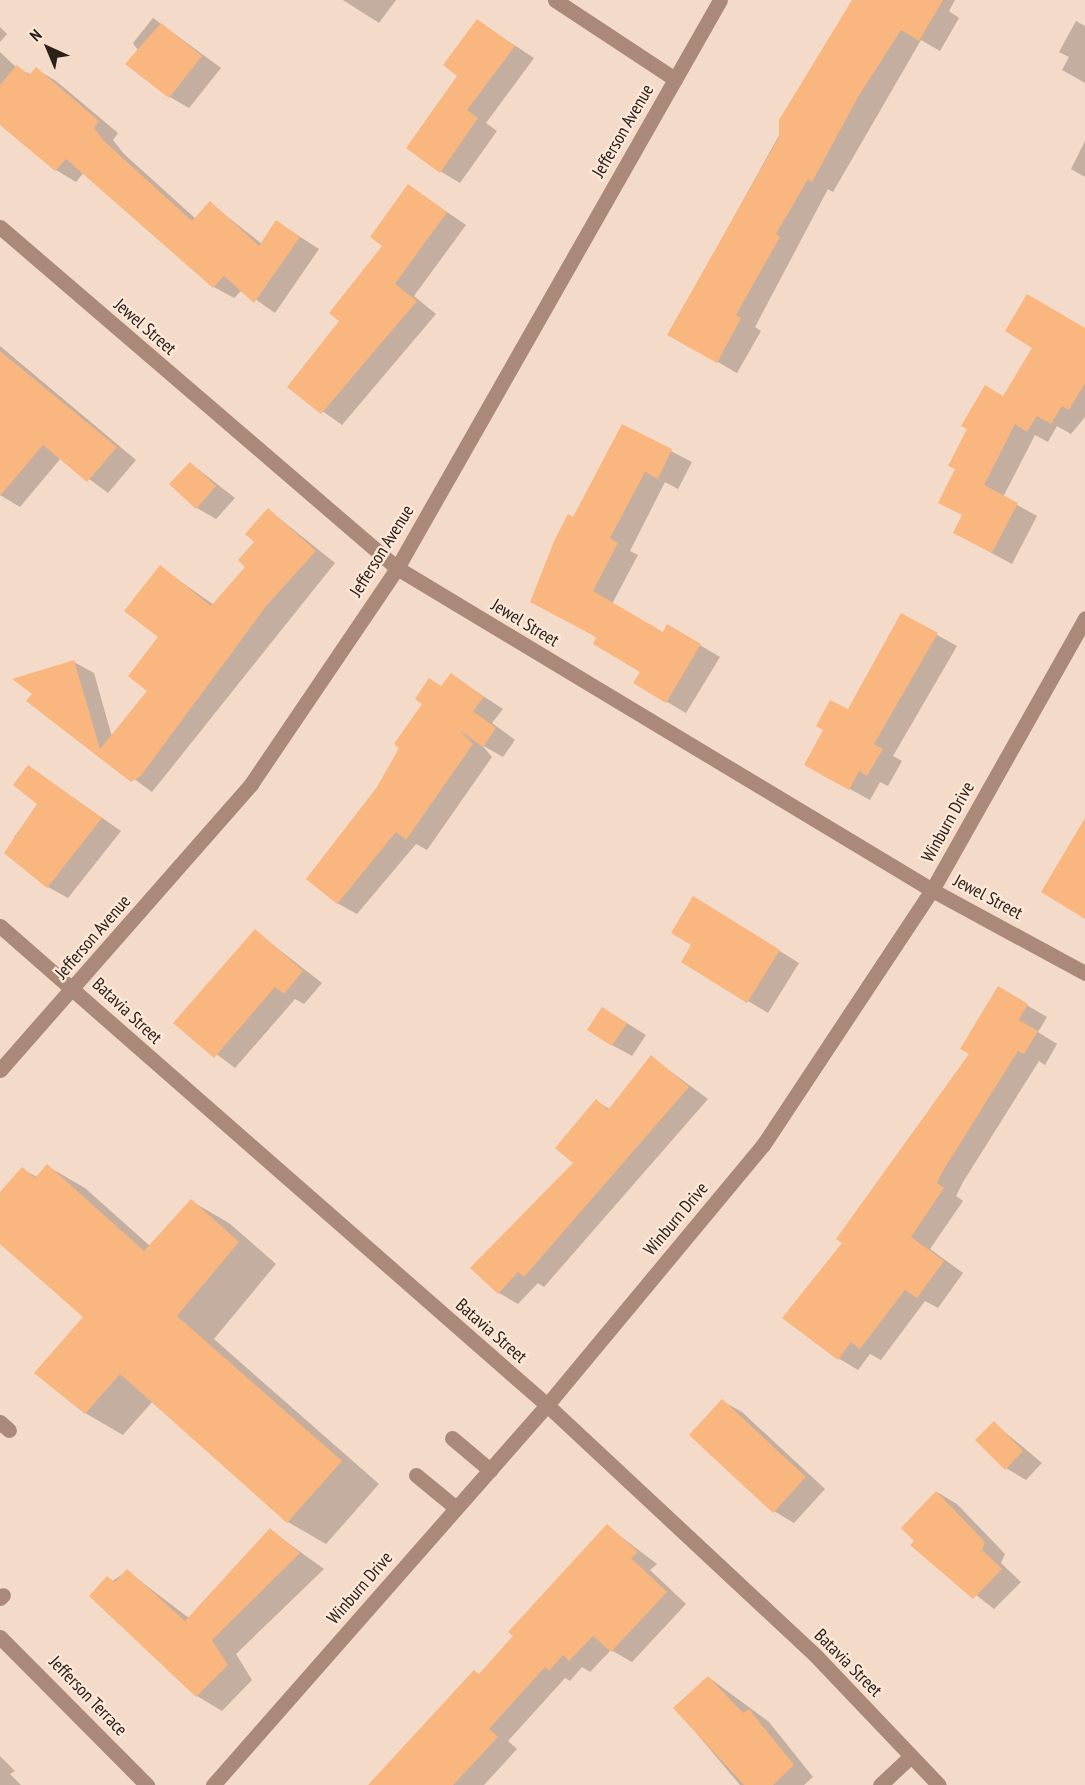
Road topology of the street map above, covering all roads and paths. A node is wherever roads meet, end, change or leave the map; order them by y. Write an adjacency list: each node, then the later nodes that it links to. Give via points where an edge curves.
1 (555, 0): 3 (street)
2 (720, 0): 3 (street, Jefferson Avenue)
3 (675, 79): 5 (street, Jefferson Avenue)
4 (0, 228): 5 (street, Jewel Street)
5 (397, 568): 7 (street, Jewel Street); 10 (street, Jefferson Avenue, via 250,784)
6 (1085, 618): 7 (street, Winburn Drive)
7 (932, 890): 9 (street, Jewel Street); 12 (street, Winburn Drive, via 763,1145)
8 (0, 926): 10 (street, Batavia Street)
9 (1085, 973)
10 (75, 988): 11 (street, Jefferson Avenue); 12 (street, Batavia Street)
11 (0, 1070)
12 (547, 1405): 14 (street, Winburn Drive); 18 (street, Batavia Street, via 816,1656)
13 (452, 1438): 14 (street)
14 (490, 1470): 16 (street, Winburn Drive)
15 (416, 1475): 16 (street)
16 (456, 1508): 20 (street, Winburn Drive)
17 (0, 1637): 19 (street, Jefferson Terrace)
18 (911, 1756): 21 (street); 22 (street, Batavia Street)
19 (147, 1785)
20 (213, 1785)
21 (880, 1785)
22 (939, 1785)

